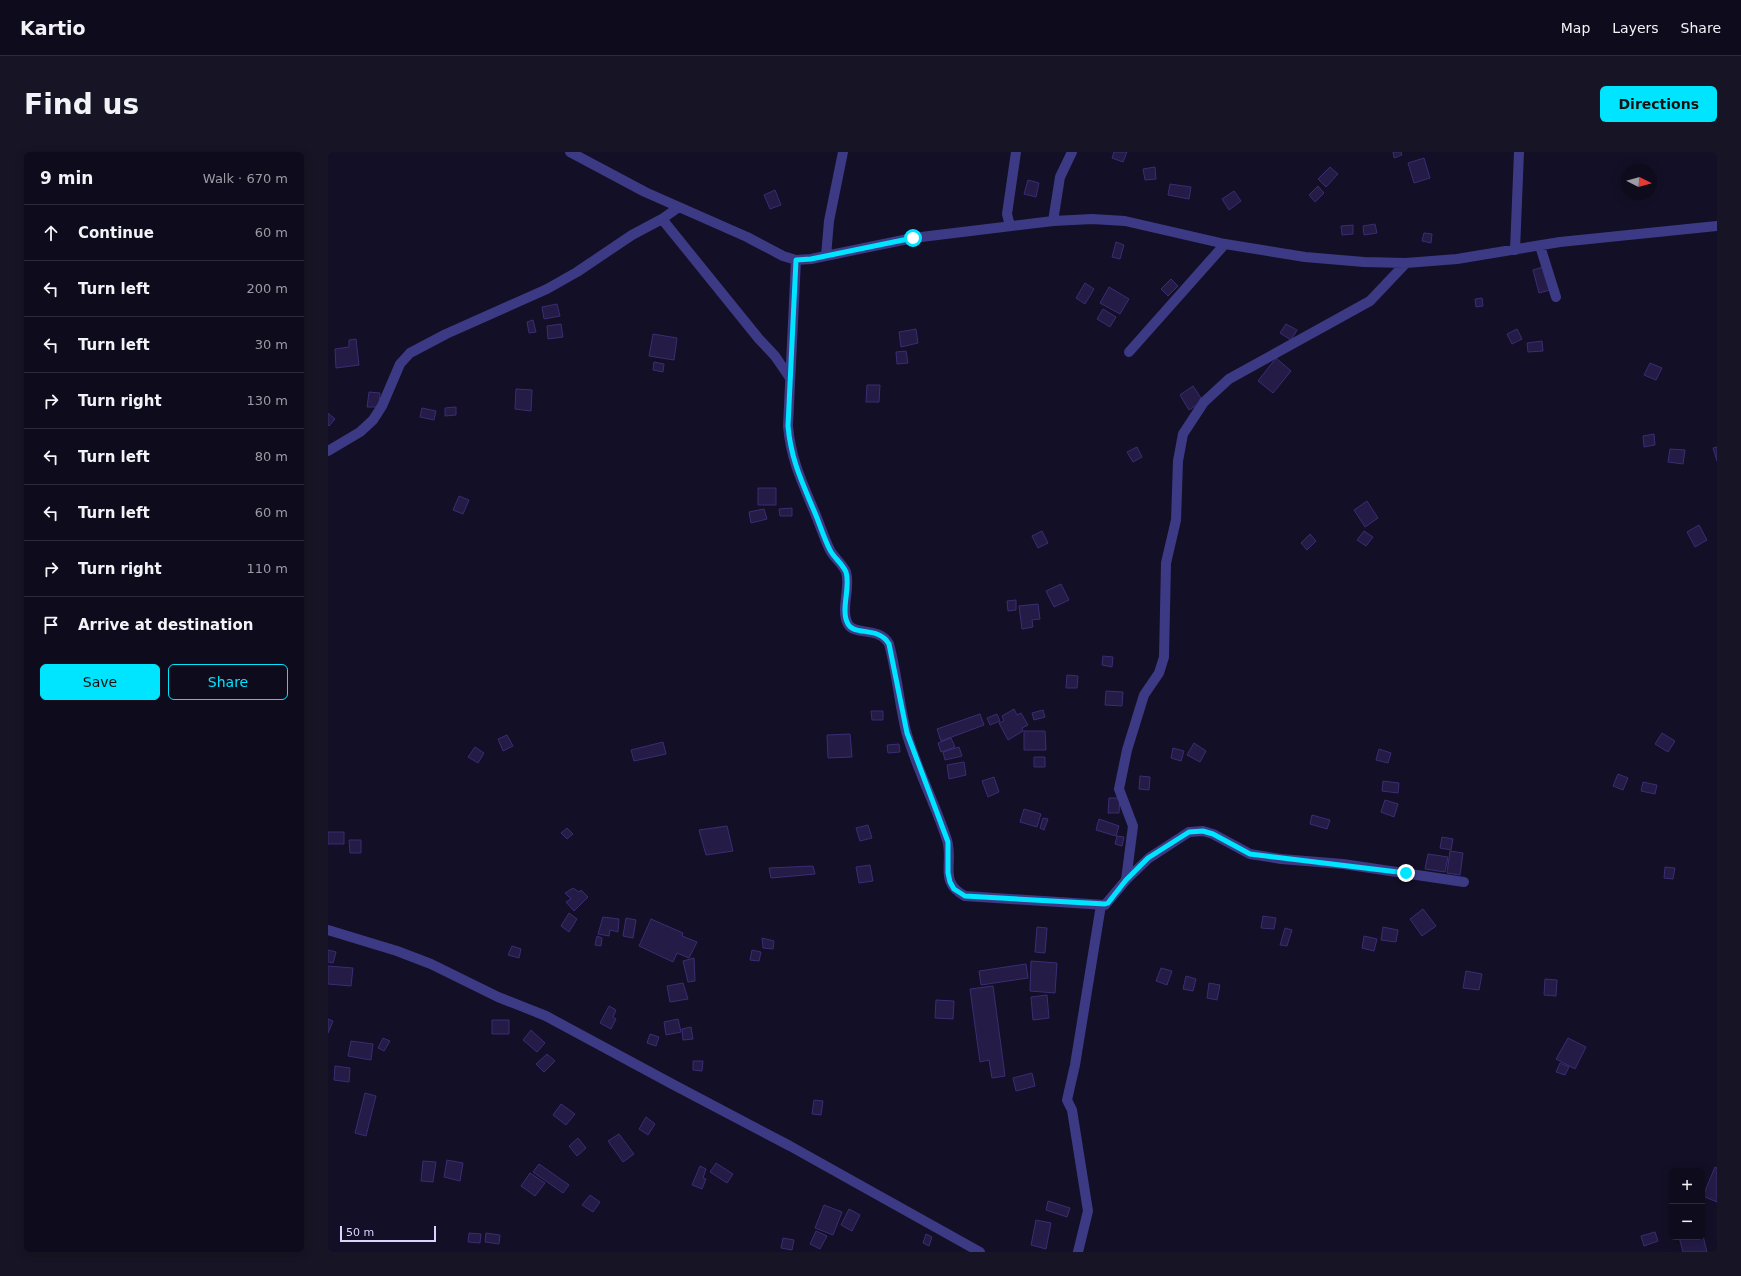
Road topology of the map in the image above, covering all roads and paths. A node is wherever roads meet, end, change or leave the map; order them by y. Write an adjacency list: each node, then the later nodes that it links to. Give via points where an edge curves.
1 (570, 152): 6 (street)
2 (843, 152): 14 (street, via 829,221)
3 (1016, 152): 9 (street, via 1007,214)
4 (1072, 152): 8 (street, via 1060,177)
5 (1519, 152): 13 (street)
6 (679, 207): 7 (street); 15 (street)
7 (662, 219): 19 (street, via 759,339 776,356); 20 (street, via 547,289 410,353 400,364 382,406 373,420 360,432)
8 (1053, 221): 9 (street); 11 (street, via 1125,221)
9 (1010, 226): 14 (street, via 913,238)
10 (1717, 226): 12 (street)
11 (1225, 244): 16 (street, via 1305,257); 18 (street)
12 (1540, 246): 13 (street); 17 (street)
13 (1515, 250): 16 (street, via 1457,259)
14 (826, 256): 15 (street)
15 (796, 260): 19 (street)
16 (1406, 263): 21 (street, via 1370,301 1229,379 1204,402 1183,434 1178,461 1176,520 1166,563 1164,657 1159,673 1144,695 1127,750 1119,788 1132,826)
17 (1556, 297)
18 (1129, 352)
19 (790, 378): 23 (street, via 790,445 801,482 831,553 843,566 846,574 848,625 853,629 879,634 886,638 889,644 907,733 948,842 948,873 954,889 965,896)
20 (328, 451)
21 (1126, 880): 22 (street, via 1148,858 1189,832 1196,831 1213,834 1250,854 1351,865); 23 (street, via 1108,903)
22 (1464, 882)
23 (1101, 905): 26 (street, via 1067,1100 1072,1110 1088,1210)
24 (328, 930): 25 (street, via 431,964 498,997 546,1016 790,1146)
25 (980, 1252)
26 (1078, 1252)

